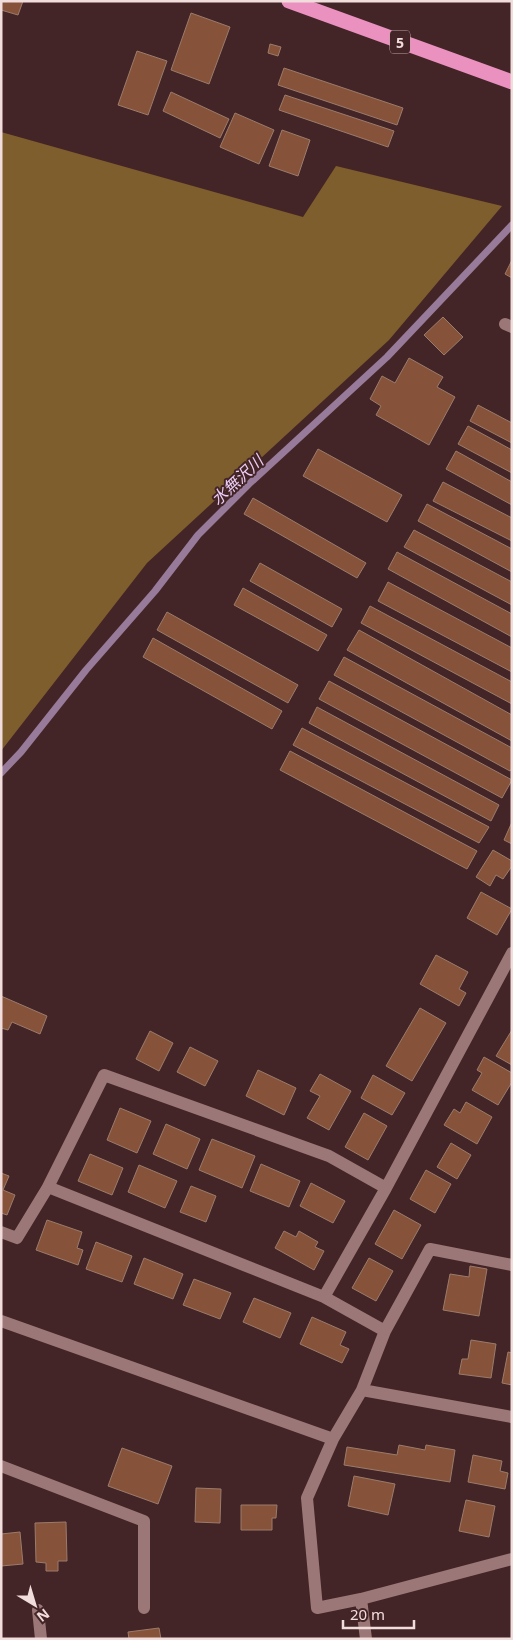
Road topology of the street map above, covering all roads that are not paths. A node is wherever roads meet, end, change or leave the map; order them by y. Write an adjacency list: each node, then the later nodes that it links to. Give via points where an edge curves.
1 (289, 1): 2 (highway, 5)
2 (512, 82)
3 (512, 953): 5 (street)
4 (48, 1187): 5 (street, via 104,1075 329,1156); 6 (street, via 17,1238); 8 (street)
5 (386, 1188): 8 (street)
6 (1, 1232)
7 (512, 1265): 10 (street, via 430,1249)
8 (324, 1297): 10 (street)
9 (1, 1321): 13 (street)
10 (385, 1330): 11 (street)
11 (362, 1390): 12 (street); 13 (street)
12 (512, 1417)
13 (333, 1439): 16 (street, via 307,1498 317,1608)
14 (1, 1466): 17 (street, via 144,1521)
15 (512, 1559): 16 (street)
16 (361, 1599): 20 (street)
17 (144, 1608)
18 (38, 1610): 19 (street)
19 (41, 1639)
20 (366, 1639)

